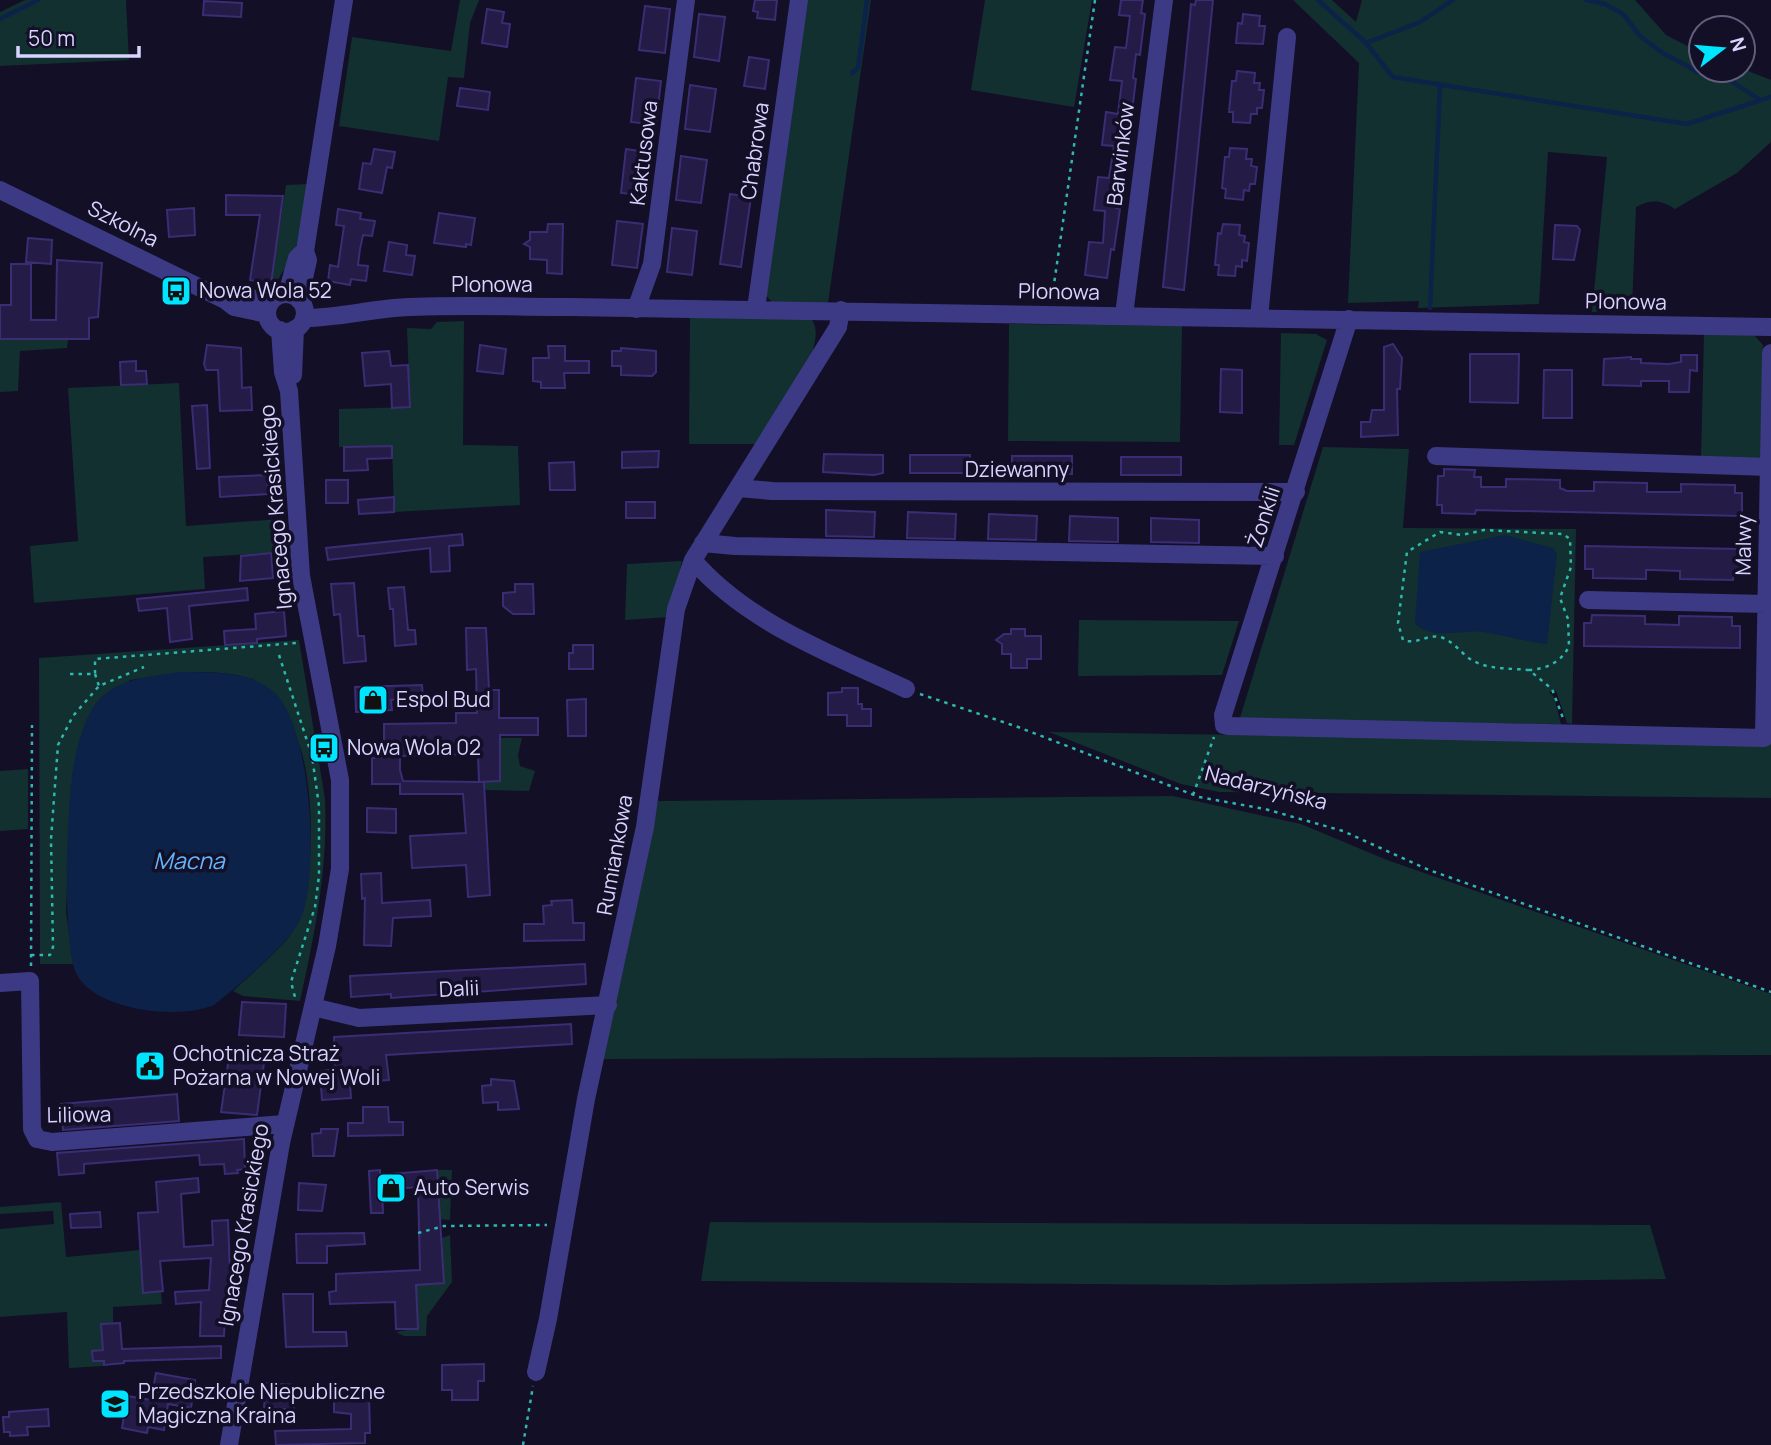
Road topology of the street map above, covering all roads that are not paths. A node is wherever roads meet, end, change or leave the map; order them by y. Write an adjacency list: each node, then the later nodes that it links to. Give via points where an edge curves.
1 (344, 0): 10 (street, Ignacego Krasickiego, via 305,251 308,260)
2 (686, 0): 7 (street, Kaktusowa, via 652,264)
3 (799, 0): 8 (street, Chabrowa)
4 (1164, 0): 11 (street, Barwinków)
5 (1287, 37): 12 (street)
6 (0, 190): 10 (street, Szkolna, via 225,300 234,295)
7 (635, 309): 8 (street, Plonowa); 10 (street, Plonowa, via 393,308 347,312 341,317)
8 (755, 309): 9 (street, Plonowa)
9 (841, 310): 11 (street, Plonowa); 18 (street, Rumiankowa, via 838,327)
10 (288, 312): 30 (street, Ignacego Krasickiego, via 301,576 335,748 342,817 340,869)
11 (1124, 315): 12 (street, Plonowa)
12 (1259, 317): 13 (street, Plonowa)
13 (1349, 319): 14 (street, Plonowa); 19 (street, Żonkili)
14 (1771, 327)
15 (1771, 353): 17 (street, Malwy)
16 (1436, 456): 17 (street)
17 (1769, 467): 20 (street, Malwy)
18 (738, 488): 19 (street, Dziewanny); 21 (street, Rumiankowa)
19 (1296, 492): 22 (street, Żonkili)
20 (1769, 523): 25 (street, Malwy)
21 (704, 543): 22 (street); 23 (street, Rumiankowa)
22 (1275, 556): 28 (street, Żonkili, via 1225,724)
23 (693, 560): 27 (street, via 723,592 763,619); 31 (street, Rumiankowa, via 676,609 645,827)
24 (1587, 600): 25 (street)
25 (1766, 604): 26 (street, Malwy)
26 (1768, 643): 28 (street, Malwy, via 1764,738)
27 (906, 688)
28 (1565, 734)
29 (0, 983): 32 (street, Liliowa, via 30,981 32,1129 37,1139 52,1142)
30 (308, 1005): 31 (street, Dalii, via 359,1017); 32 (street, Ignacego Krasickiego)
31 (608, 1005): 33 (street, Rumiankowa)
32 (285, 1124): 34 (street, Ignacego Krasickiego)
33 (536, 1372)
34 (229, 1445)

